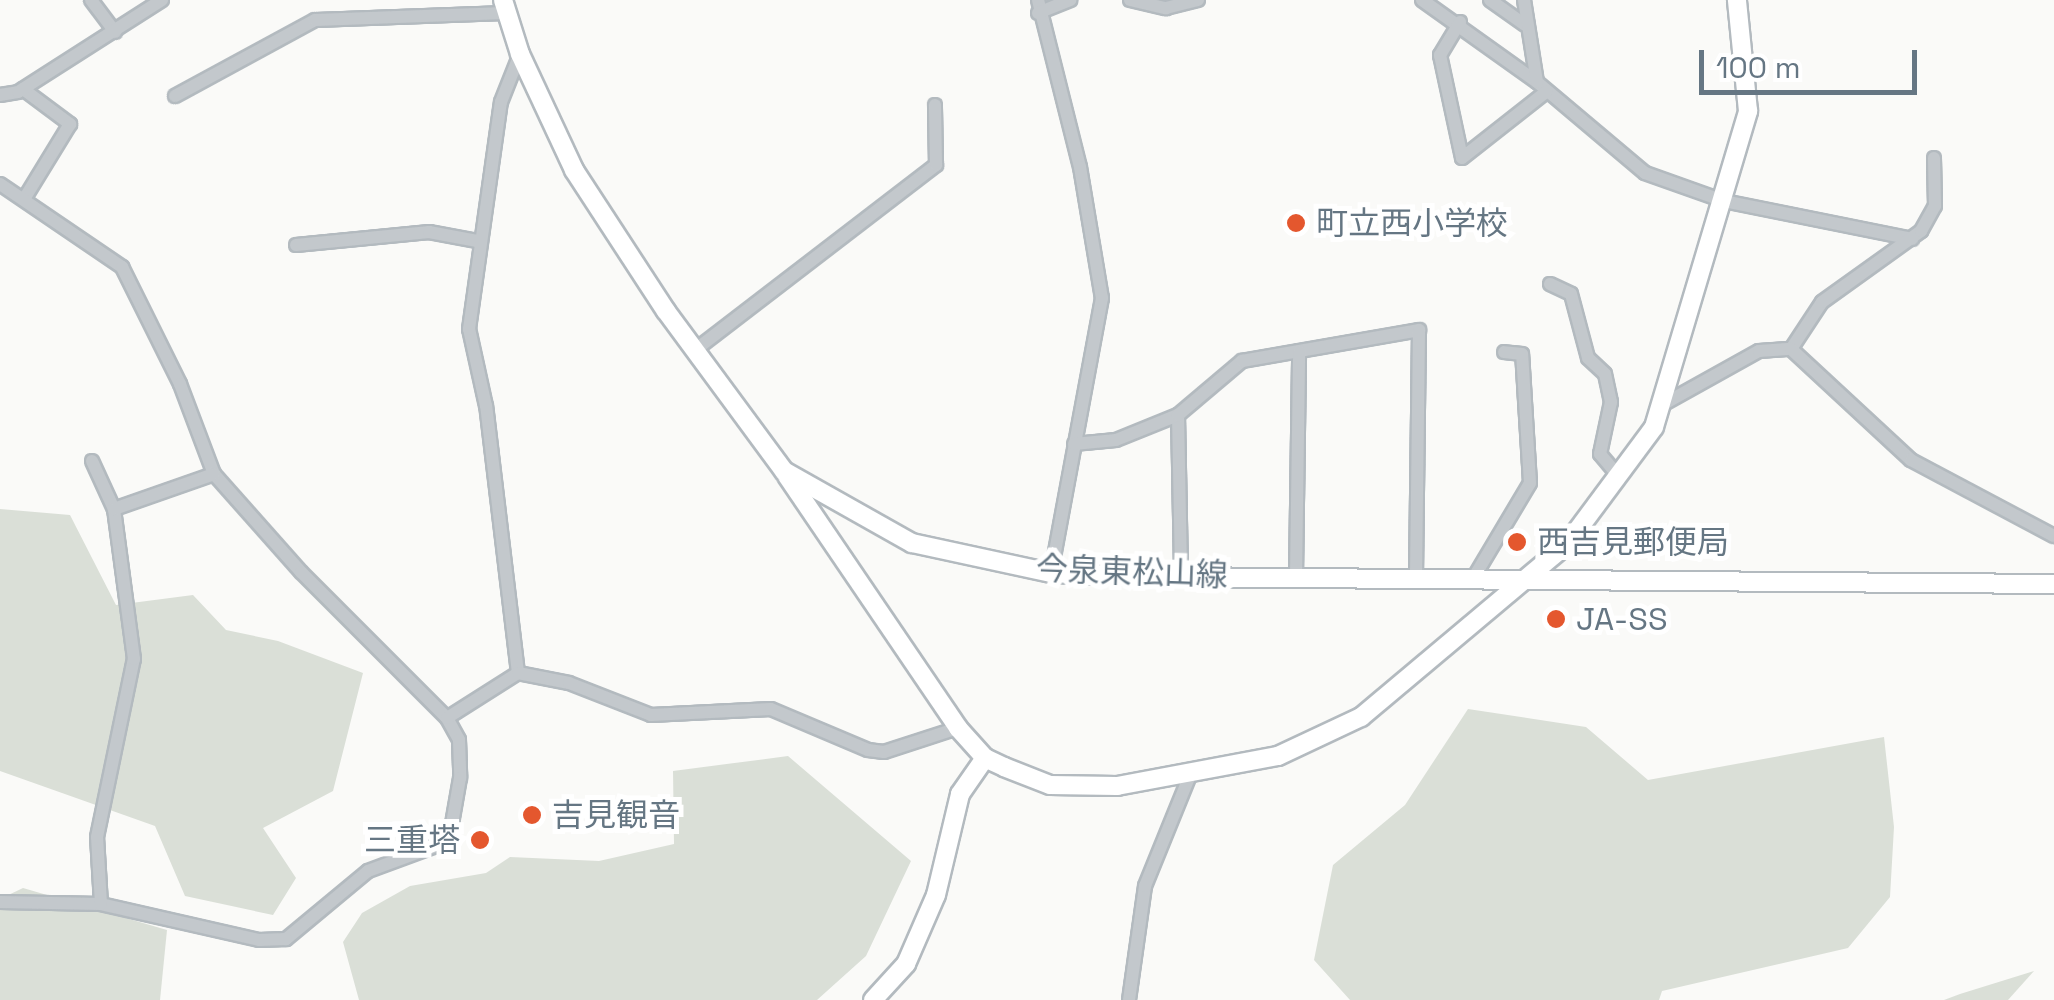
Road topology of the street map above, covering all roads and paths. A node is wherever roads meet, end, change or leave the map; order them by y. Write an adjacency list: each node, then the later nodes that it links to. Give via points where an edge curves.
1 (91, 0): 14 (street)
2 (162, 0): 14 (street)
3 (1070, 0): 11 (street)
4 (1130, 0): 5 (street, via 1166,8)
5 (1198, 0)
6 (1422, 0): 12 (street)
7 (1490, 0): 13 (street)
8 (1524, 0): 13 (street)
9 (1736, 0): 24 (street, via 1748,111)
10 (505, 6): 15 (street, 今泉東松山線); 19 (street, via 315,20)
11 (1038, 7): 35 (street, via 1080,167 1102,298)
12 (1460, 22): 16 (street); 16 (street, via 1440,55 1462,158)
13 (1525, 25): 16 (street)
14 (115, 32): 17 (street)
15 (520, 54): 26 (street, via 501,102); 30 (street, 今泉東松山線, via 574,170)
16 (1542, 87): 24 (street, via 1645,173)
17 (23, 89): 18 (street); 23 (street, via 70,124)
18 (0, 95)
19 (174, 96)
20 (935, 105): 30 (street, via 936,165)
21 (1934, 158): 25 (street, via 1935,206)
22 (0, 184): 23 (street)
23 (24, 199): 38 (street, via 122,267 180,384)
24 (1724, 201): 25 (street); 33 (street)
25 (1912, 240): 29 (street, via 1822,302)
26 (477, 242): 27 (street, via 429,232); 49 (street, via 470,330 486,406)
27 (296, 245)
28 (1550, 284): 39 (street, via 1571,294 1588,358 1605,374 1611,402 1600,454)
29 (1791, 348): 33 (street, via 1759,351); 41 (street, via 1911,460)
30 (694, 350): 37 (street, 今泉東松山線)
31 (1300, 351): 34 (street, via 1242,361); 43 (street); 45 (street, via 1419,330)
32 (1504, 352): 46 (street, via 1522,354 1530,483)
33 (1660, 406): 39 (street)
34 (1178, 414): 35 (street, via 1116,440); 44 (street)
35 (1074, 444): 42 (street)
36 (92, 460): 40 (street)
37 (784, 471): 42 (street, 今泉東松山線, via 912,543); 51 (street)
38 (214, 474): 40 (street); 50 (street)
39 (1620, 477): 47 (street, via 1568,544)
40 (114, 509): 55 (street, via 134,659 97,837)
41 (2054, 536)
42 (1052, 573): 44 (street, 今泉東松山線)
43 (1296, 576): 44 (street, 今泉東松山線); 45 (street, 今泉東松山線)
44 (1181, 577)
45 (1416, 577): 46 (street, 今泉東松山線)
46 (1474, 578): 47 (street, 今泉東松山線)
47 (1530, 578): 48 (street, 今泉東松山線); 53 (street, via 1361,717 1278,756)
48 (2054, 584)
49 (518, 673): 50 (street); 51 (street, via 568,682 651,715 771,708 884,752)
50 (447, 718): 55 (street, via 459,740 460,778 450,842 368,871 302,932 259,940)
51 (958, 728): 52 (street)
52 (985, 758): 53 (street, via 1068,786); 56 (street, via 960,794 936,895 906,964)
53 (1190, 775): 57 (street, via 1145,886)
54 (0, 902): 55 (street)
55 (101, 904)
56 (873, 1000)
57 (1129, 1000)

